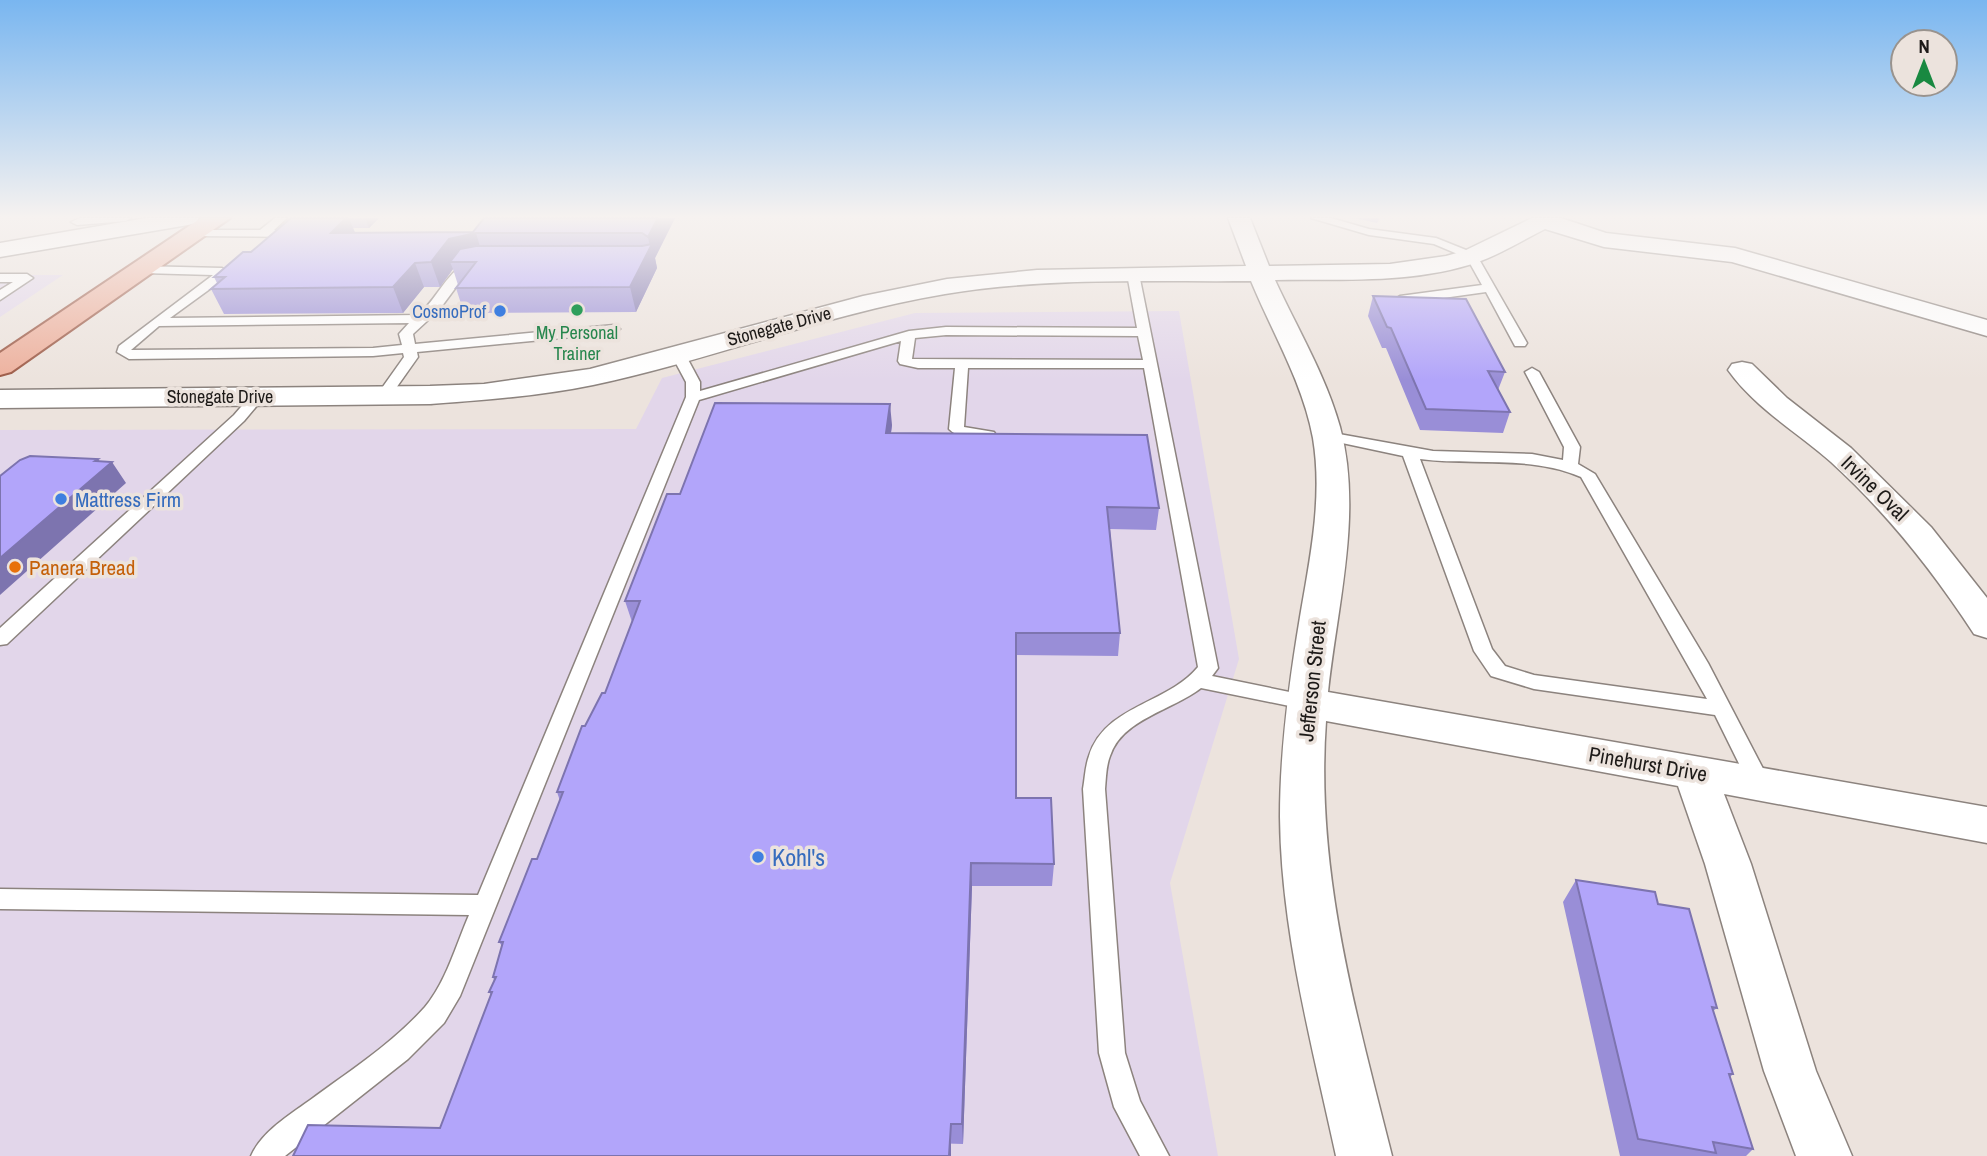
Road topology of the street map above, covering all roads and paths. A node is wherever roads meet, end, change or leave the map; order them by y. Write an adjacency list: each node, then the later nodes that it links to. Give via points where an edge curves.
1 (138, 272): 24 (main road)
2 (222, 272): 14 (lane)
3 (460, 272): 13 (lane, via 434,309)
4 (1328, 272): 7 (street, Stonegate Drive)
5 (1481, 272): 10 (lane)
6 (1791, 272): 15 (street)
7 (1259, 273): 8 (street, Stonegate Drive); 32 (street, Jefferson Street, via 1320,405)
8 (1133, 274): 17 (lane); 21 (street, Stonegate Drive, via 947,286 872,301)
9 (0, 278): 11 (lane, via 27,278)
10 (1490, 288): 12 (lane); 19 (lane)
11 (0, 296)
12 (1387, 301)
13 (418, 319): 14 (lane); 20 (lane, via 406,334)
14 (156, 322): 20 (lane, via 124,352)
15 (1987, 328)
16 (614, 329): 20 (lane)
17 (1144, 332): 18 (lane, via 946,331); 23 (lane)
18 (909, 335): 22 (lane, via 905,361); 29 (lane)
19 (1520, 343)
20 (409, 348): 27 (lane, via 411,357)
21 (678, 354): 27 (street, Stonegate Drive, via 538,385); 29 (lane, via 693,382)
22 (962, 364): 23 (lane); 31 (lane, via 956,429 966,434)
23 (1150, 364): 37 (lane, via 1157,436 1208,668)
24 (0, 366)
25 (1742, 370): 35 (street, Irvine Oval, via 1762,394 1824,440 1915,526)
26 (1532, 372): 34 (lane, via 1572,447)
27 (384, 395): 28 (street, Stonegate Drive)
28 (258, 396): 30 (street, Stonegate Drive); 36 (lane)
29 (694, 397): 44 (lane)
30 (0, 398)
31 (1006, 435)
32 (1328, 436): 33 (lane); 38 (street, Jefferson Street, via 1334,487 1331,539)
33 (1409, 451): 34 (lane); 39 (lane, via 1483,651 1498,671 1534,682)
34 (1570, 465): 39 (lane, via 1587,474)
35 (1987, 625)
36 (0, 639)
37 (1200, 681): 38 (lane); 46 (lane, via 1125,721 1101,750 1094,789 1112,1053 1128,1107)
38 (1309, 703): 40 (street, Pinehurst Drive); 47 (street, Jefferson Street, via 1302,771 1305,865 1323,979)
39 (1721, 709): 41 (lane)
40 (1694, 772): 41 (street, Pinehurst Drive); 48 (street, via 1728,864 1790,1072)
41 (1760, 784): 42 (street, Pinehurst Drive)
42 (1987, 825)
43 (0, 899): 44 (lane)
44 (485, 905): 45 (lane, via 451,988 435,1014 399,1050)
45 (265, 1156)
46 (1155, 1156)
47 (1364, 1156)
48 (1824, 1156)

